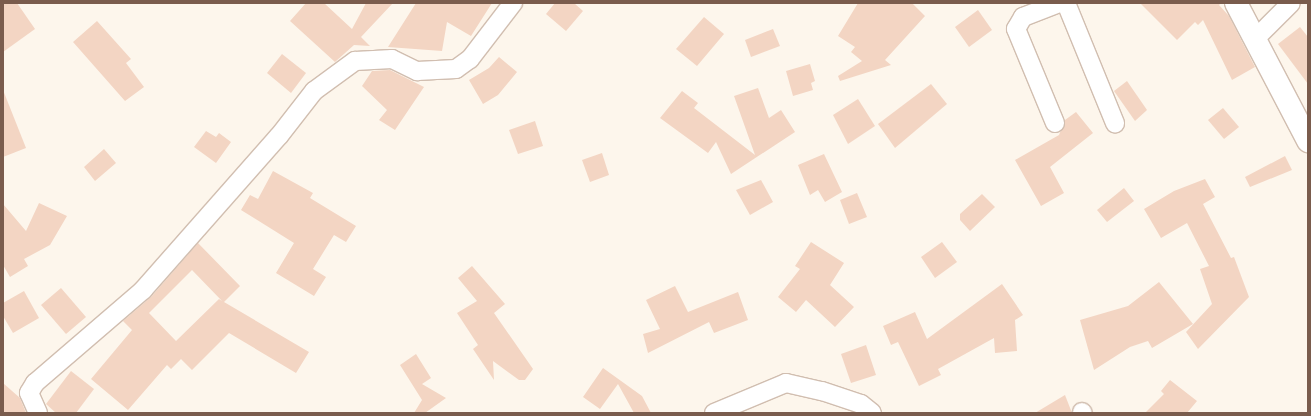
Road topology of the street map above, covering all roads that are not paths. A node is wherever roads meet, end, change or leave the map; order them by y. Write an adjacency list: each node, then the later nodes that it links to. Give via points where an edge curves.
1 (513, 3): 10 (street, via 470,59 456,69 417,71 392,59 355,61 314,91 279,136 143,290 35,383 29,393)
2 (1060, 3): 7 (street, via 1023,17 1016,30)
3 (1066, 3): 8 (street)
4 (1236, 3): 6 (main road)
5 (1291, 3): 6 (street)
6 (1256, 38): 9 (main road)
7 (1055, 123)
8 (1116, 123)
9 (1308, 141)
10 (38, 413)
11 (714, 413): 12 (street, via 786,383 861,404)
12 (872, 413)

